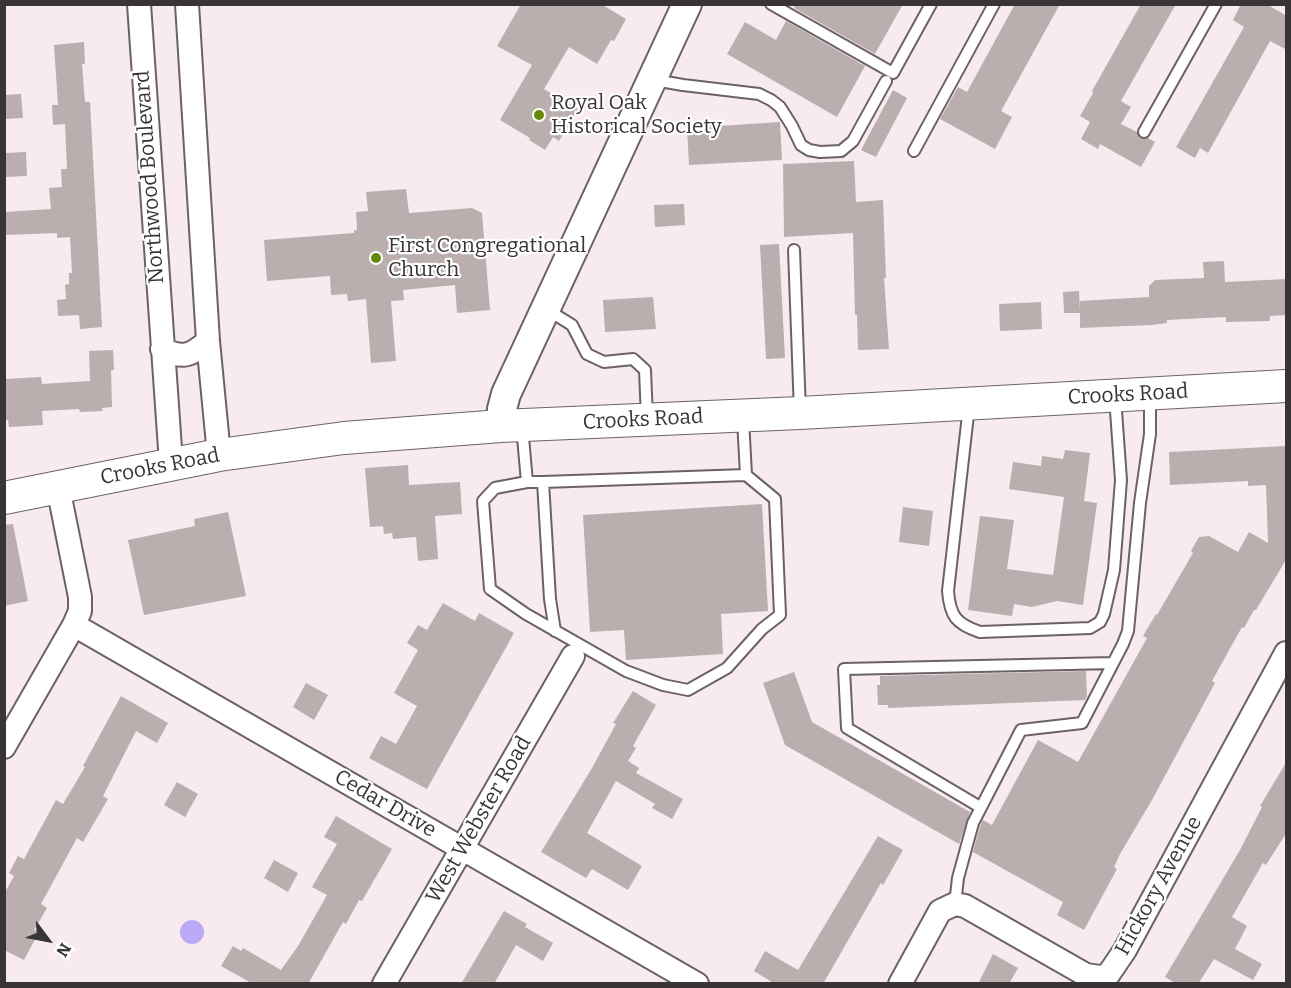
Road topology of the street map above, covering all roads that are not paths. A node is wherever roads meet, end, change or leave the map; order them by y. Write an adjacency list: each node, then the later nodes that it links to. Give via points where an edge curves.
1 (139, 4): 15 (street, Northwood Boulevard)
2 (187, 4): 14 (street)
3 (687, 4): 8 (street)
4 (771, 4): 5 (lane, via 892,73)
5 (931, 4)
6 (994, 4): 11 (lane)
7 (1215, 4): 10 (lane)
8 (652, 79): 9 (lane, via 759,94 780,107 801,145 820,152 841,151 853,141); 13 (street)
9 (886, 81)
10 (1144, 132)
11 (914, 151)
12 (794, 250): 20 (lane)
13 (545, 309): 22 (lane, via 572,325 587,354 604,362 633,359 645,370); 23 (street, via 506,394 502,409)
14 (208, 341): 15 (street, via 195,353 174,355); 24 (street)
15 (162, 349): 25 (street, Northwood Boulevard)
16 (1287, 386): 17 (main road, Crooks Road)
17 (1150, 393): 18 (main road, Crooks Road); 35 (lane, via 1150,434 1128,632)
18 (1114, 395): 19 (main road, Crooks Road); 19 (lane, via 1121,480 1114,570 1104,615 1101,622 1090,628 980,632 963,627 954,616 948,591)
19 (970, 403): 20 (main road, Crooks Road)
20 (800, 413): 21 (main road, Crooks Road)
21 (743, 416): 22 (main road, Crooks Road); 26 (lane)
22 (647, 419): 23 (main road, Crooks Road)
23 (512, 426): 24 (main road, Crooks Road, via 344,438); 27 (lane)
24 (219, 454): 25 (main road, Crooks Road)
25 (171, 463): 29 (main road, Crooks Road)
26 (746, 475): 28 (lane); 32 (lane, via 775,499 780,615 727,668 688,690 663,685 626,670)
27 (527, 482): 28 (lane); 32 (lane, via 495,488 483,501 490,590)
28 (543, 482): 32 (lane)
29 (58, 487): 30 (main road, Crooks Road); 31 (street, via 80,597)
30 (4, 498)
31 (74, 625): 36 (street); 38 (street, Cedar Drive)
32 (555, 631)
33 (1287, 653): 39 (street, Hickory Avenue, via 1108,975 1086,975 965,906)
34 (573, 656): 38 (street, West Webster Road)
35 (1113, 663): 37 (lane, via 1082,723 1021,730); 37 (lane, via 844,669 847,728)
36 (4, 747)
37 (980, 807): 39 (lane, via 972,823)
38 (463, 849): 40 (street, West Webster Road); 41 (street, Cedar Drive)
39 (955, 904): 42 (street, via 940,911)
40 (384, 984)
41 (697, 984)
42 (900, 984)

